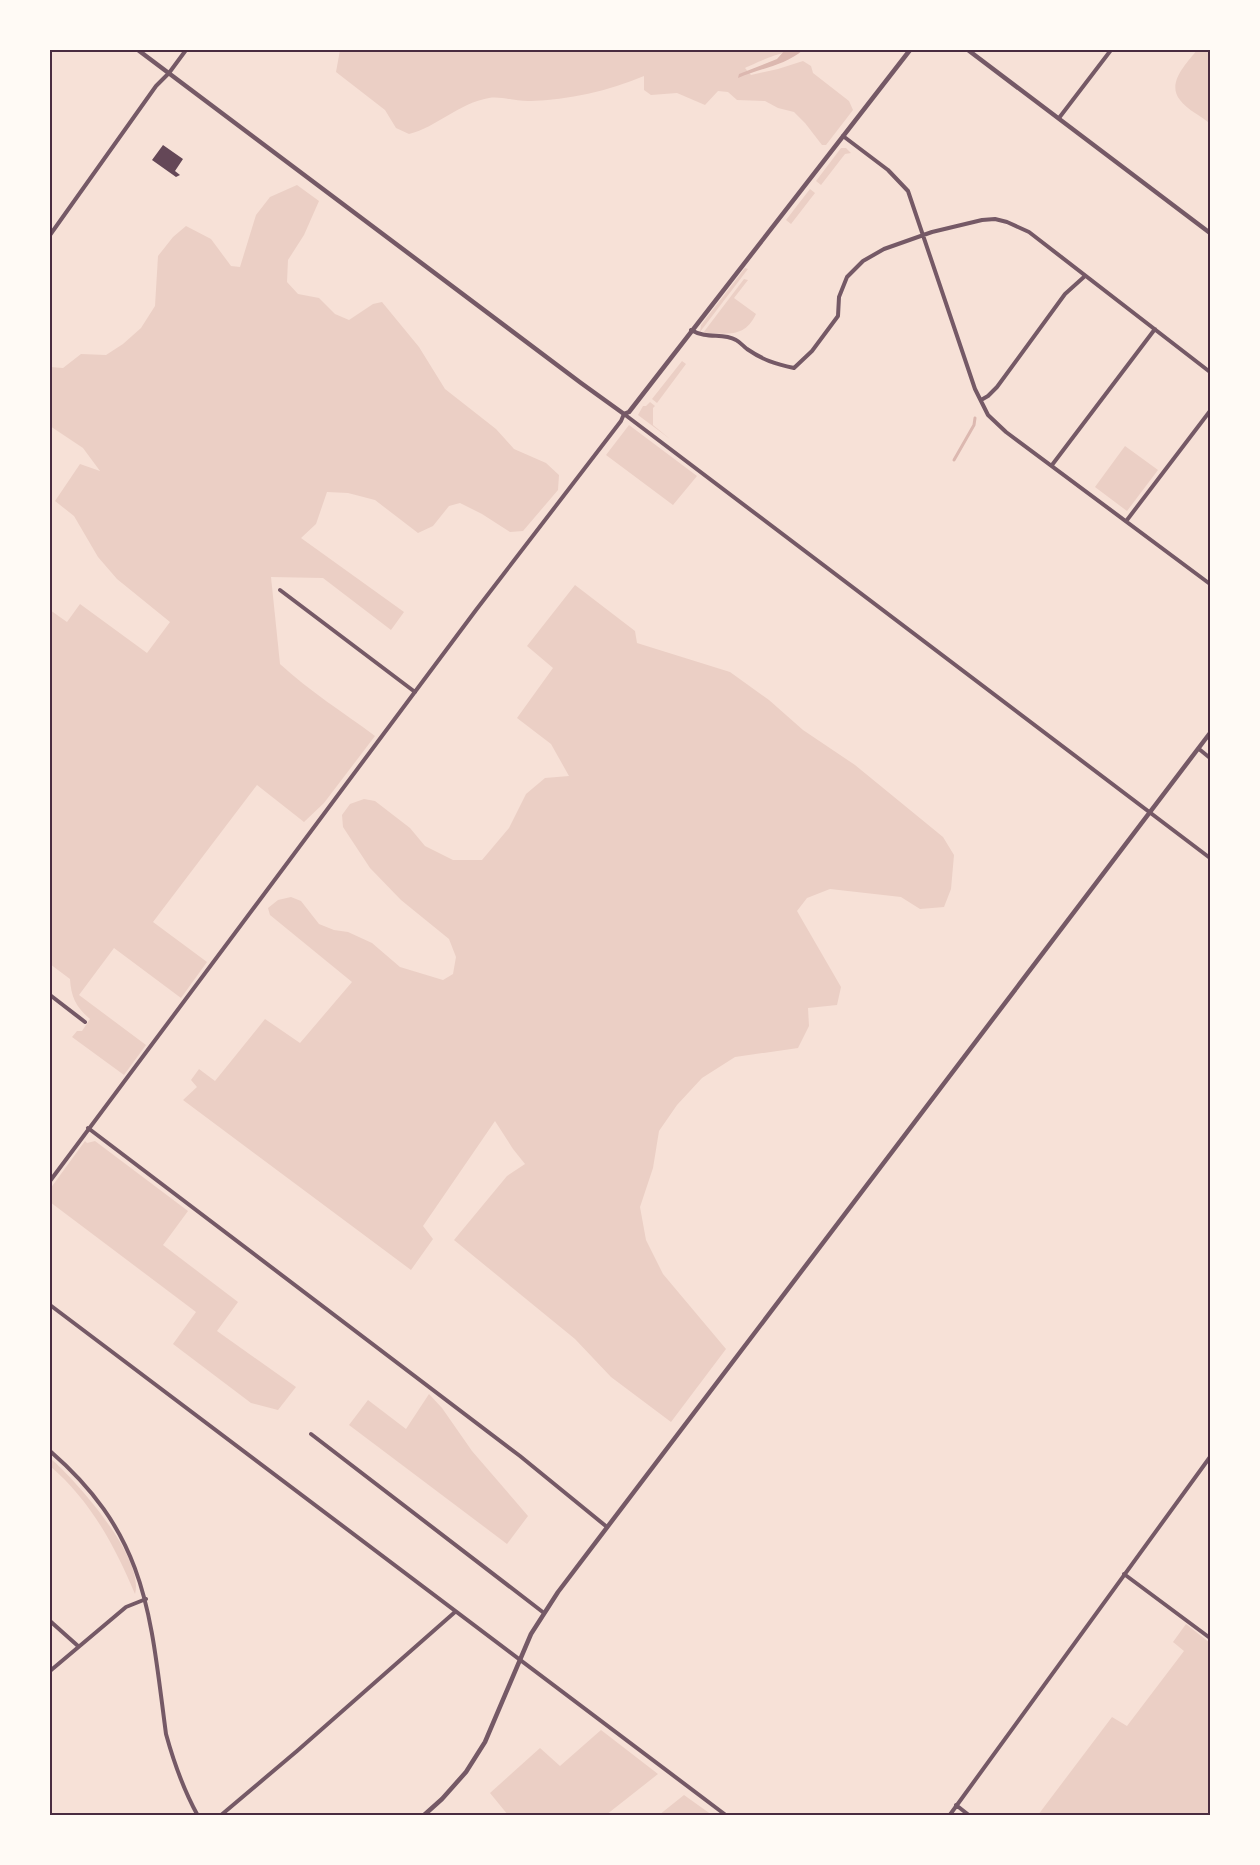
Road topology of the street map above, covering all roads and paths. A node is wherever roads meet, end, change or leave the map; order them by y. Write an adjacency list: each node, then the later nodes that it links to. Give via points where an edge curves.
1 (138, 50): 6 (street)
2 (186, 50): 6 (street)
3 (910, 50): 8 (street)
4 (968, 50): 7 (street)
5 (1111, 50): 7 (street)
6 (169, 73): 10 (street); 18 (street)
7 (1059, 118): 9 (street)
8 (842, 135): 11 (street, via 888,170 908,191); 14 (street)
9 (1210, 233)
10 (50, 235)
11 (924, 235): 12 (street, via 982,220 1007,222 1029,232); 14 (street, via 884,249 863,261 847,277 839,297 838,316 794,368 772,364 736,340); 16 (street, via 952,326)
12 (1085, 276): 13 (street); 16 (street, via 1065,294 997,387)
13 (1155, 329): 15 (street); 19 (street)
14 (691, 330): 18 (street)
15 (1210, 372)
16 (981, 400): 19 (street, via 988,415 1006,432)
17 (1210, 411): 20 (street)
18 (624, 414): 23 (street); 27 (street)
19 (1052, 465): 20 (street)
20 (1127, 520): 21 (street)
21 (1210, 584)
22 (280, 590): 23 (street)
23 (415, 692): 31 (street)
24 (1210, 733): 25 (street)
25 (1199, 749): 26 (street); 27 (street)
26 (1210, 758)
27 (1150, 813): 28 (street); 37 (street)
28 (1210, 858)
29 (50, 995): 30 (street)
30 (85, 1022)
31 (88, 1128): 32 (street); 37 (street, via 520,1456)
32 (50, 1181)
33 (50, 1305): 40 (street)
34 (311, 1434): 41 (street)
35 (50, 1451): 39 (street, via 107,1511 127,1545)
36 (1210, 1457): 38 (street)
37 (607, 1527): 41 (street)
38 (1124, 1574): 43 (street); 47 (street)
39 (146, 1599): 44 (street, via 126,1606); 48 (street, via 166,1734 178,1775)
40 (455, 1612): 45 (street); 49 (street)
41 (544, 1613): 45 (street)
42 (50, 1620): 44 (street)
43 (1210, 1638)
44 (78, 1646): 46 (street)
45 (519, 1659): 50 (street, via 485,1742 466,1772); 51 (street)
46 (50, 1671)
47 (956, 1805): 52 (street); 53 (street)
48 (198, 1815)
49 (220, 1815)
50 (423, 1815)
51 (727, 1815)
52 (949, 1815)
53 (970, 1815)

